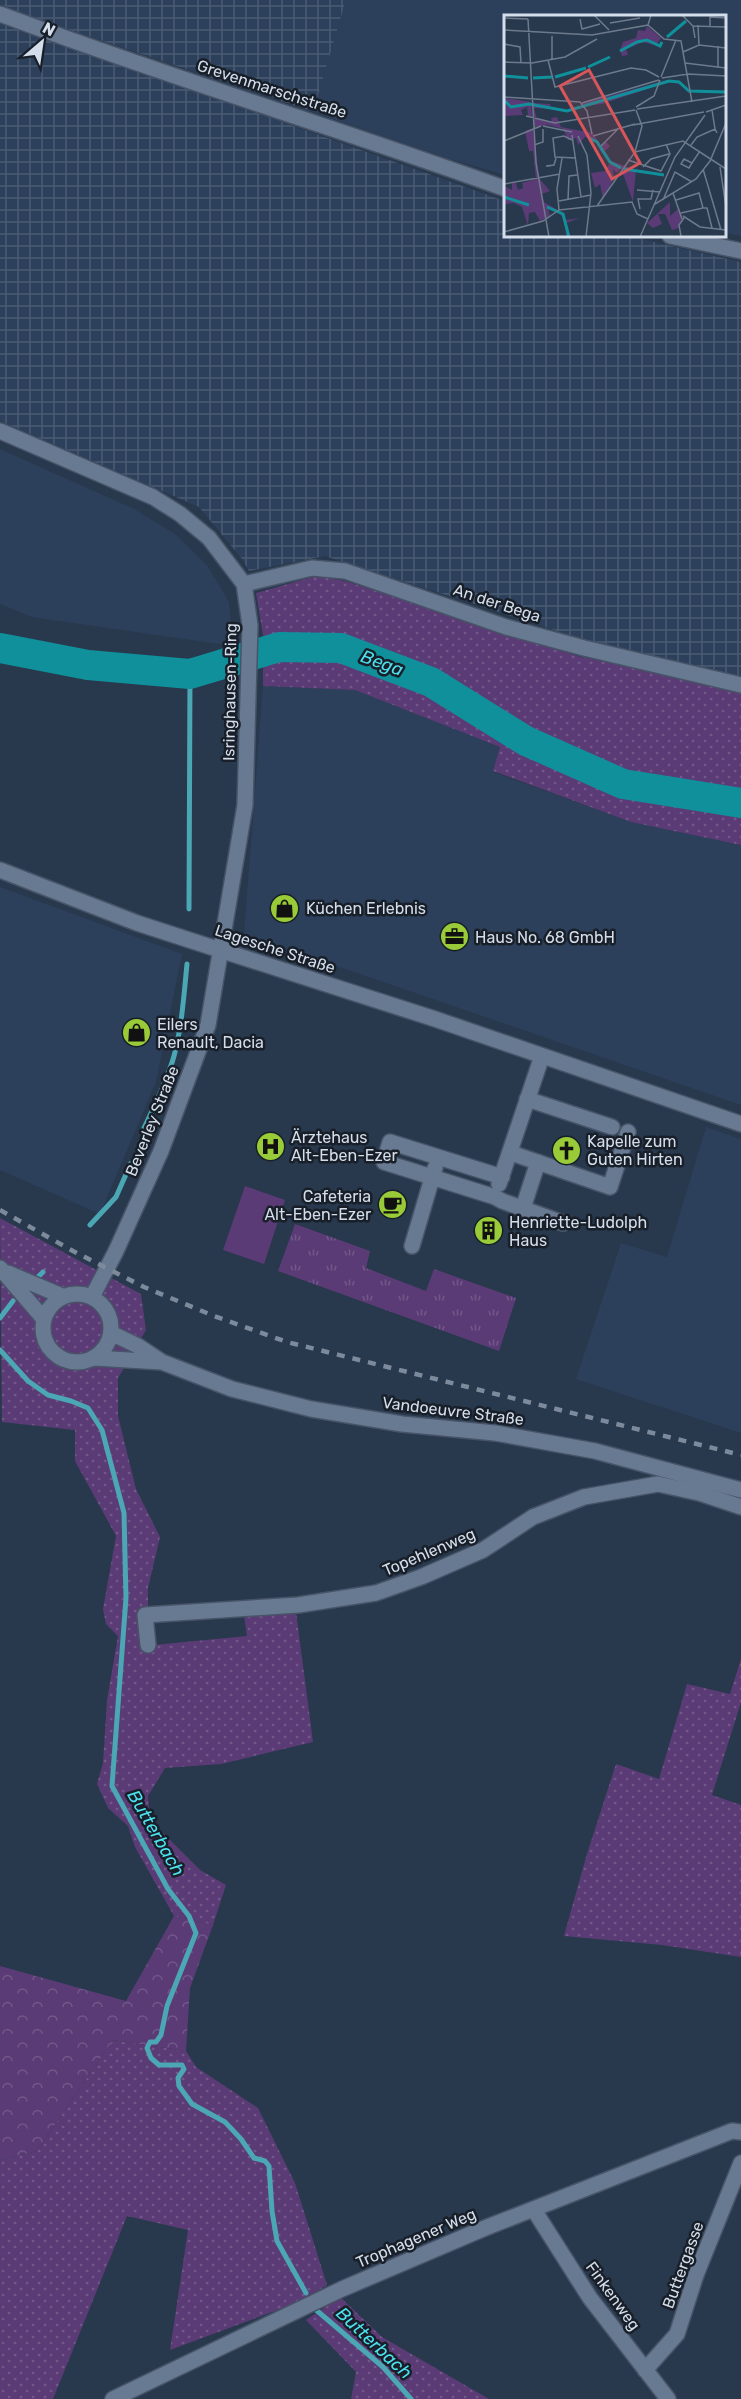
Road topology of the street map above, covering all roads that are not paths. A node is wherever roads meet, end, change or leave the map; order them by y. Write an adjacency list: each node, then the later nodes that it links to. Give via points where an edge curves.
1 (0, 14): 2 (street, Grevenmarschstraße)
2 (504, 188)
3 (675, 237): 4 (street)
4 (741, 251)
5 (0, 431): 6 (street, Isringhausen-Ring, via 153,497 209,538)
6 (244, 584): 7 (street, An der Bega, via 312,568 345,571 506,627); 9 (street, Isringhausen-Ring, via 250,625 245,805)
7 (741, 685)
8 (0, 870): 9 (street, Lagesche Straße)
9 (220, 950): 10 (street, Lagesche Straße); 26 (street, Beverley Straße, via 208,1025 198,1055 160,1151)
10 (542, 1056): 11 (street); 12 (street, Lagesche Straße)
11 (527, 1099): 13 (street); 15 (street)
12 (741, 1124)
13 (612, 1127)
14 (628, 1132): 17 (street, via 610,1187)
15 (511, 1153): 17 (street); 19 (street)
16 (439, 1158): 18 (street); 18 (street, via 390,1142 384,1162); 19 (street)
17 (538, 1162): 21 (street)
18 (432, 1177): 20 (street); 23 (street)
19 (502, 1177): 20 (street)
20 (495, 1197): 21 (street)
21 (523, 1208): 22 (street)
22 (563, 1223)
23 (412, 1246)
24 (3, 1270): 25 (street); 27 (street)
25 (62, 1296): 26 (street); 27 (street)
26 (92, 1297): 28 (street, via 105,1308)
27 (44, 1318): 29 (street, via 44,1338 55,1355 74,1362)
28 (111, 1333): 29 (street); 30 (street, Vandoeuvre Straße)
29 (94, 1358): 30 (street, Vandoeuvre Straße)
30 (162, 1362): 31 (street, Vandoeuvre Straße, via 232,1389 311,1409 402,1424 495,1433 595,1451)
31 (741, 1490)
32 (741, 1507): 33 (street, Topehlenweg, via 658,1484 584,1497 532,1517 483,1550 376,1593 298,1605 145,1615)
33 (148, 1645)
34 (741, 2132): 36 (street, Trophagener Weg, via 732,2132)
35 (741, 2163): 37 (street, Buttergasse, via 677,2334)
36 (534, 2210): 37 (street, Finkenweg, via 590,2298); 39 (street, Trophagener Weg, via 342,2289)
37 (645, 2370): 38 (street, Finkenweg)
38 (663, 2397)
39 (113, 2399)

